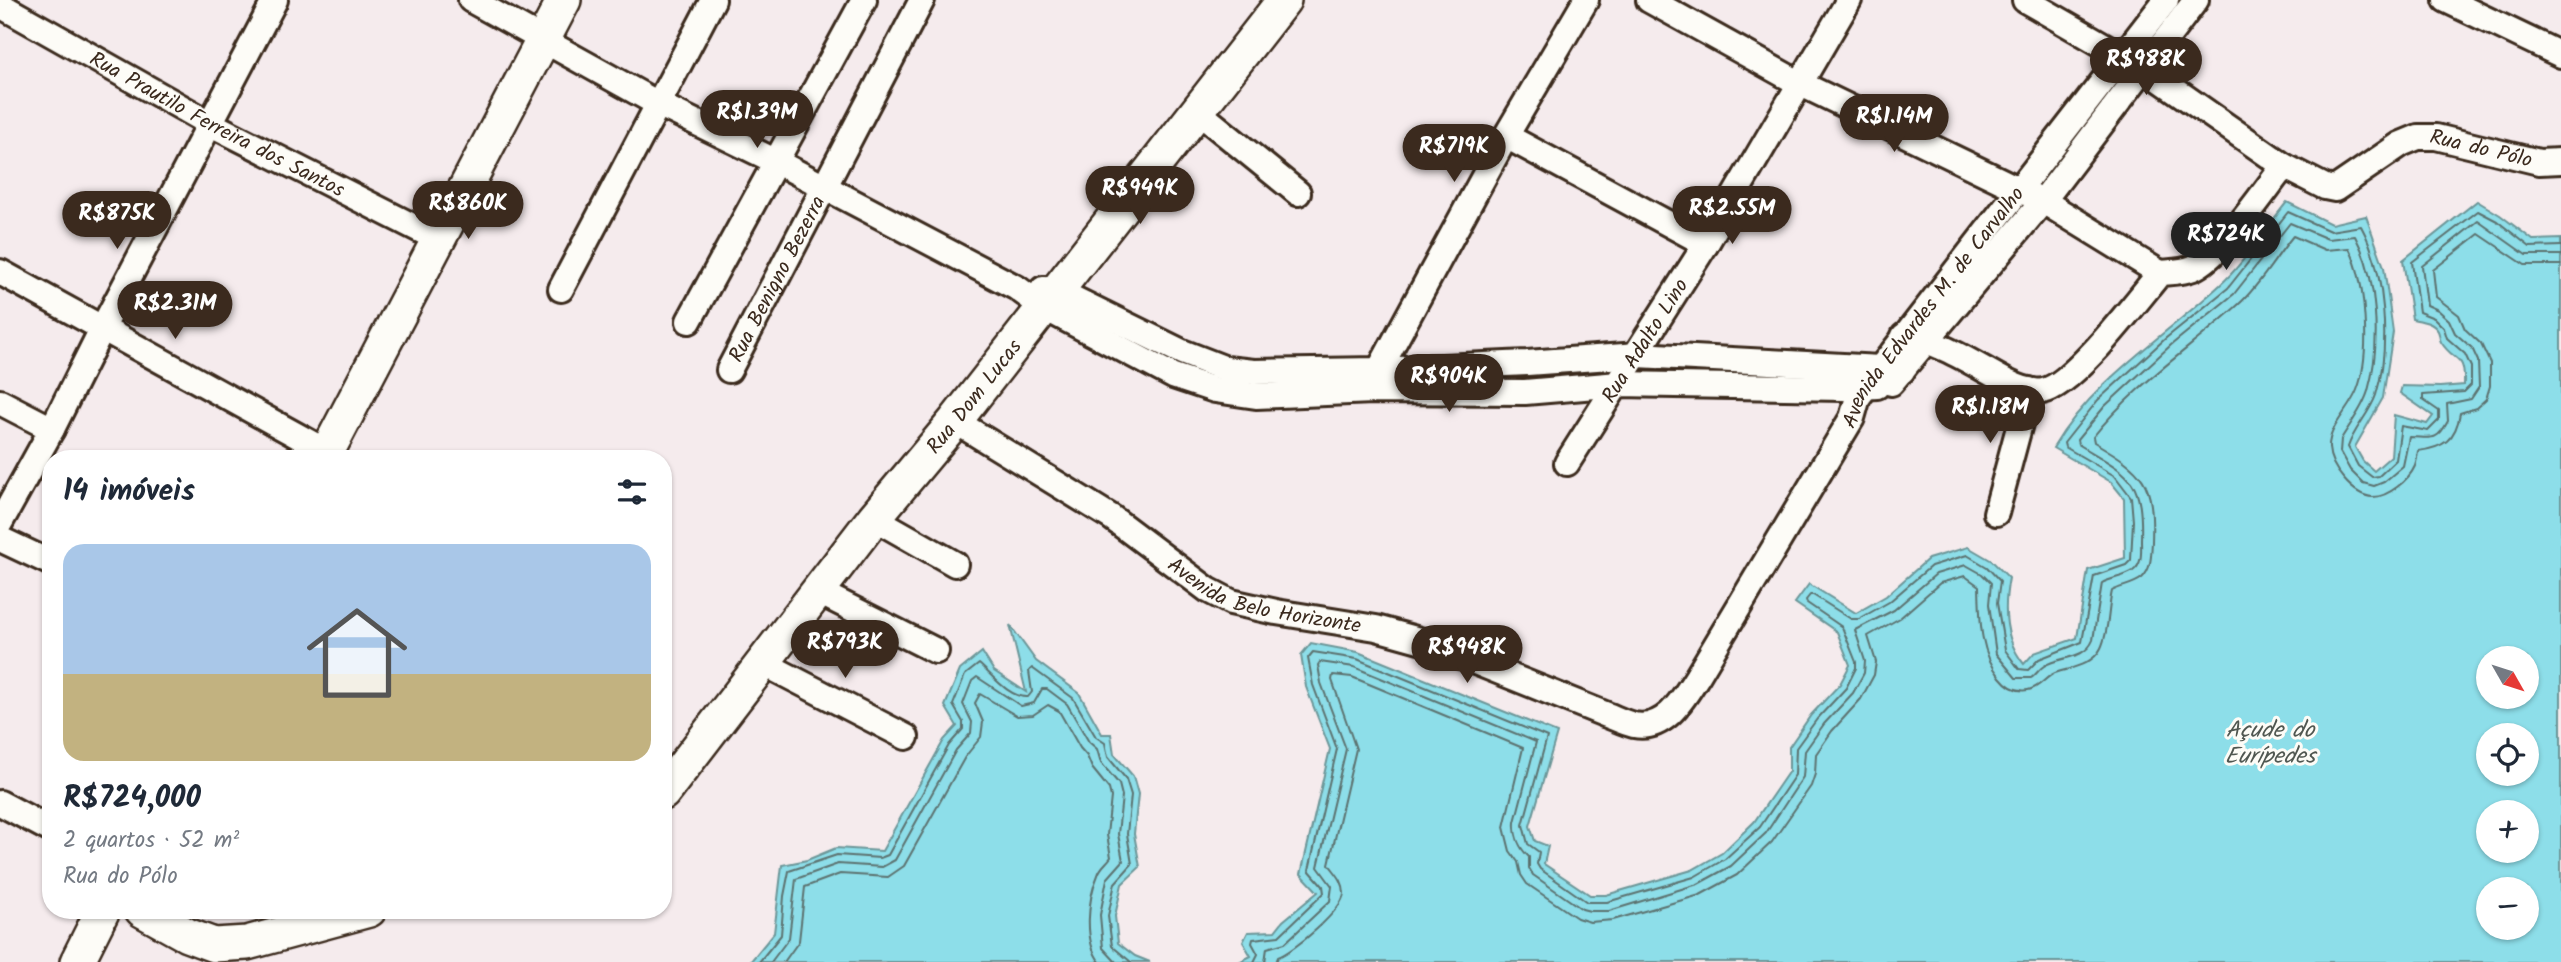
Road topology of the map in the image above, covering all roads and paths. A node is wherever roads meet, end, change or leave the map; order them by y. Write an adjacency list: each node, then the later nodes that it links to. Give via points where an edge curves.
1 (275, 0): 23 (street)
2 (471, 0): 16 (street)
3 (564, 0): 16 (street)
4 (713, 0): 21 (street)
5 (864, 0): 26 (street)
6 (922, 0): 28 (street, Rua Benigno Bezerra)
7 (1284, 0): 22 (street, Rua Dom Lucas)
8 (1586, 0): 24 (street)
9 (1649, 0): 20 (street)
10 (1850, 0): 20 (street, Rua Adalto Lino)
11 (2025, 0): 18 (street)
12 (2166, 0): 18 (street, Avenida Edvardes M. de Carvalho)
13 (2196, 0): 19 (street, Avenida Edvardes M. de Carvalho)
14 (2446, 0): 17 (street)
15 (0, 5): 23 (street, Rua Prautilo Ferreira dos Santos)
16 (543, 40): 21 (street); 32 (street)
17 (2561, 55)
18 (2124, 56): 19 (street); 29 (street, Avenida Edvardes M. de Carvalho)
19 (2146, 69): 27 (street); 31 (street, Avenida Edvardes M. de Carvalho)
20 (1799, 83): 29 (street); 33 (street, Rua Adalto Lino)
21 (660, 105): 26 (street); 36 (street)
22 (1196, 110): 30 (street); 37 (street, Rua Dom Lucas)
23 (211, 124): 32 (street, Rua Prautilo Ferreira dos Santos); 39 (street)
24 (1506, 136): 33 (street); 45 (street)
25 (2561, 161): 27 (street, Rua do Pólo, via 2539,162 2418,136 2335,189)
26 (777, 162): 28 (street); 38 (street)
27 (2284, 166): 35 (street, via 2202,264)
28 (824, 187): 37 (street); 43 (street, Rua Benigno Bezerra)
29 (2020, 190): 31 (street); 40 (street, Avenida Edvardes M. de Carvalho)
30 (1298, 193)
31 (2043, 201): 35 (street); 40 (street, Avenida Edvardes M. de Carvalho)
32 (438, 239): 54 (street)
33 (1706, 244): 41 (street, Rua Adalto Lino)
34 (0, 272): 39 (street)
35 (2160, 273): 47 (street, via 2067,379 2042,391)
36 (561, 289)
37 (1039, 295): 45 (street, via 1173,376 1220,380 1254,372); 51 (street, Rua Dom Lucas)
38 (689, 321)
39 (103, 327): 52 (street); 53 (street)
40 (1915, 338): 44 (street, Avenida Edvardes M. de Carvalho); 47 (street, via 1952,351)
41 (1638, 355): 42 (street); 44 (street); 46 (street, Rua Adalto Lino)
42 (1527, 363): 45 (street); 48 (street)
43 (729, 370)
44 (1884, 378): 46 (street, via 1843,388); 50 (street, Avenida Edvardes M. de Carvalho, via 1858,397)
45 (1376, 380): 48 (street)
46 (1619, 384): 48 (street); 55 (street, Rua Adalto Lino)
47 (2029, 390): 56 (street)
48 (1525, 392)
49 (0, 402): 52 (street)
50 (1852, 418): 51 (street, Avenida Belo Horizonte, via 1676,709 1652,723 1636,725 1423,641 1231,602 1208,590 1111,517)
51 (955, 421): 57 (street, Rua Dom Lucas)
52 (52, 429): 58 (street)
53 (317, 450)
54 (329, 450)
55 (1567, 463)
56 (1996, 513)
57 (874, 518): 61 (street); 62 (street, Rua Dom Lucas)
58 (0, 523)
59 (0, 539): 60 (street)
60 (42, 559)
61 (955, 565)
62 (817, 591): 63 (street); 64 (street, Rua Dom Lucas)
63 (936, 651)
64 (762, 663): 65 (street); 66 (street, Rua Dom Lucas)
65 (906, 737)
66 (672, 781)
67 (0, 803): 68 (street)
68 (42, 825)
69 (98, 919): 72 (street)
70 (159, 919): 71 (street, via 214,945 247,943)
71 (336, 919)
72 (77, 962)

